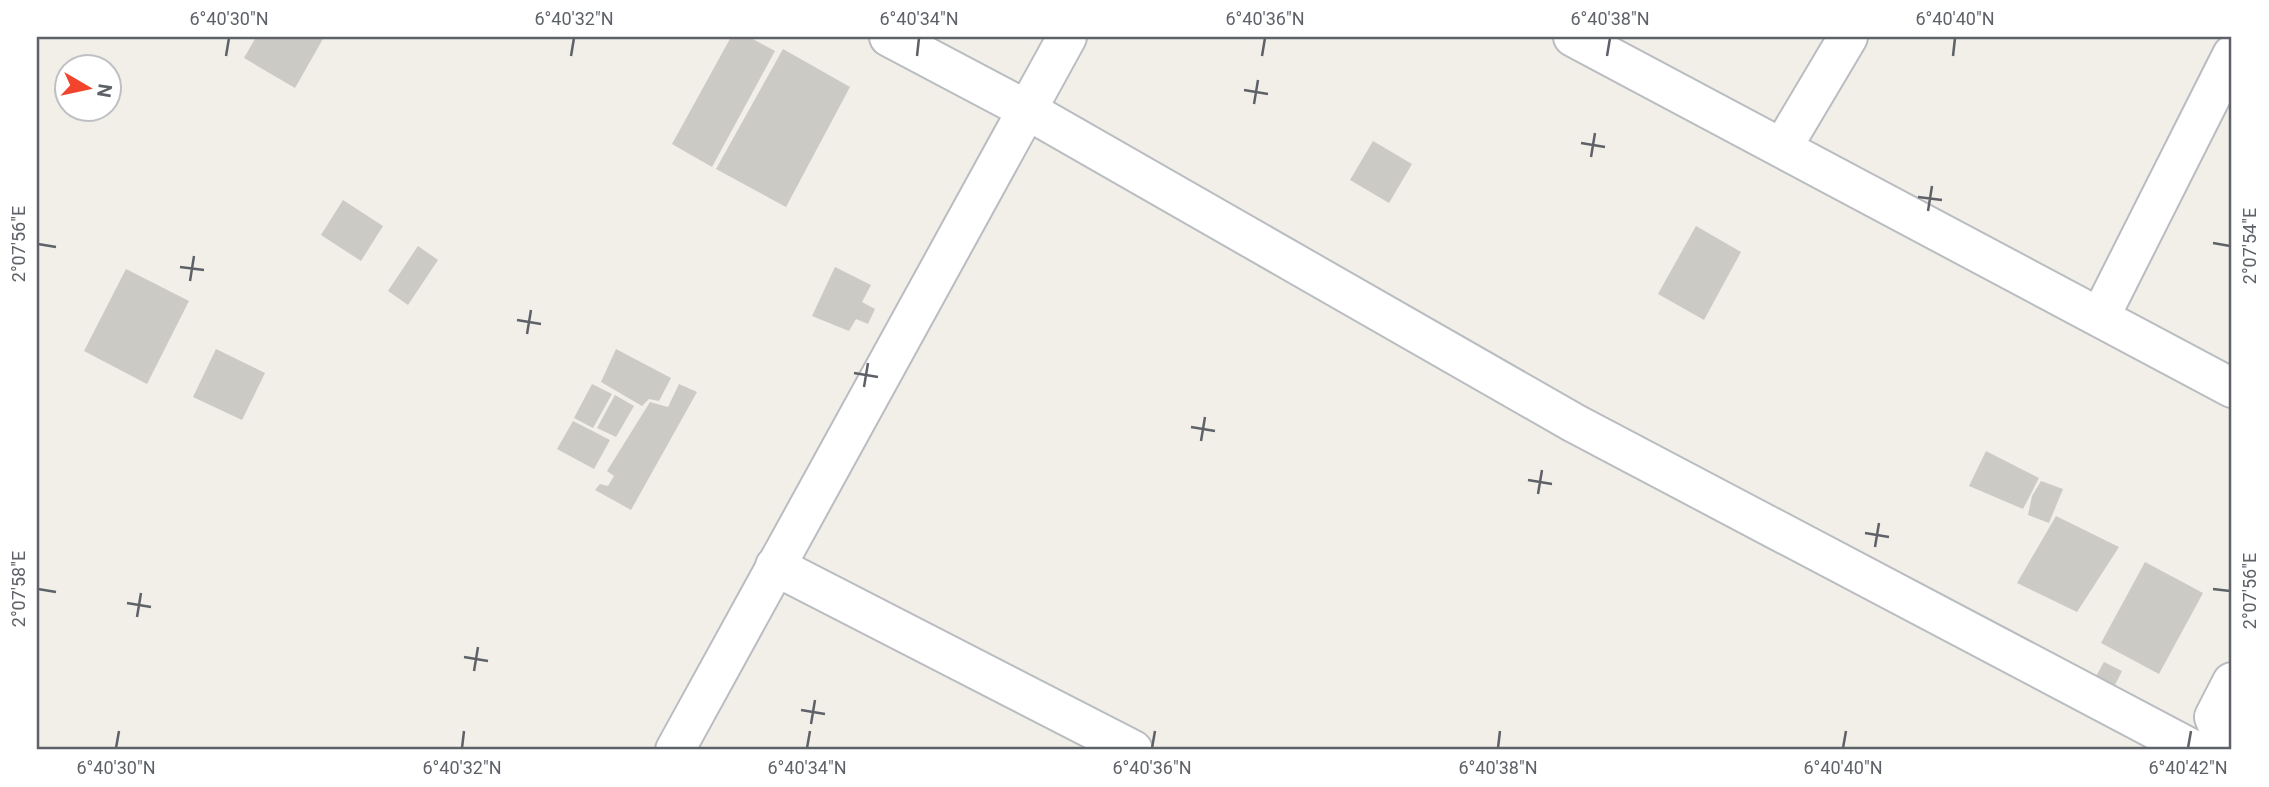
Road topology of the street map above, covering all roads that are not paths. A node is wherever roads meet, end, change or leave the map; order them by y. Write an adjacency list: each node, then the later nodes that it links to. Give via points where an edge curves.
1 (889, 37): 6 (street)
2 (1067, 37): 6 (street)
3 (1573, 37): 7 (street)
4 (1848, 37): 7 (street)
5 (2232, 55): 8 (street)
6 (1027, 110): 10 (street); 14 (street, via 1574,423)
7 (1782, 148): 8 (street)
8 (2100, 317): 9 (street)
9 (2232, 387)
10 (775, 566): 12 (street); 13 (street)
11 (2232, 682): 15 (street, via 2214,717)
12 (675, 750)
13 (1133, 750)
14 (2194, 750)
15 (2227, 750)

